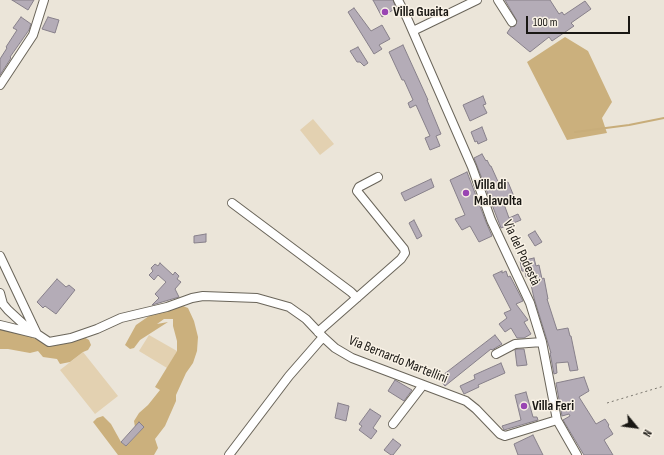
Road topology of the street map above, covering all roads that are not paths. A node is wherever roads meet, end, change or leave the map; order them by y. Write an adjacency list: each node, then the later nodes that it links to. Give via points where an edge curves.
1 (44, 0): 7 (street, via 29,42)
2 (398, 0): 6 (street, Via del Podestà)
3 (477, 0): 6 (street)
4 (498, 0): 5 (street)
5 (512, 22)
6 (413, 31): 16 (street, Via del Podestà, via 472,167 491,220 530,303)
7 (0, 85)
8 (378, 177): 12 (street, via 359,187 357,191 405,253)
9 (232, 203): 12 (street)
10 (0, 256): 14 (street)
11 (0, 293): 14 (street, via 8,310)
12 (357, 298): 15 (street)
13 (0, 325): 14 (street, Via Bernardo Martellini)
14 (35, 333): 15 (street, Via Bernardo Martellini, via 49,342 71,338 121,318 167,308 203,296 257,298 289,307 306,319)
15 (320, 335): 18 (street, Via Bernardo Martellini, via 352,358); 21 (street)
16 (542, 342): 17 (street, via 515,344); 19 (street, Via del Podestà)
17 (496, 354)
18 (423, 385): 19 (street, Via Bernardo Martellini, via 466,401 505,436); 20 (street)
19 (557, 420): 22 (street, Via del Podestà)
20 (393, 424)
21 (229, 455)
22 (577, 455)

